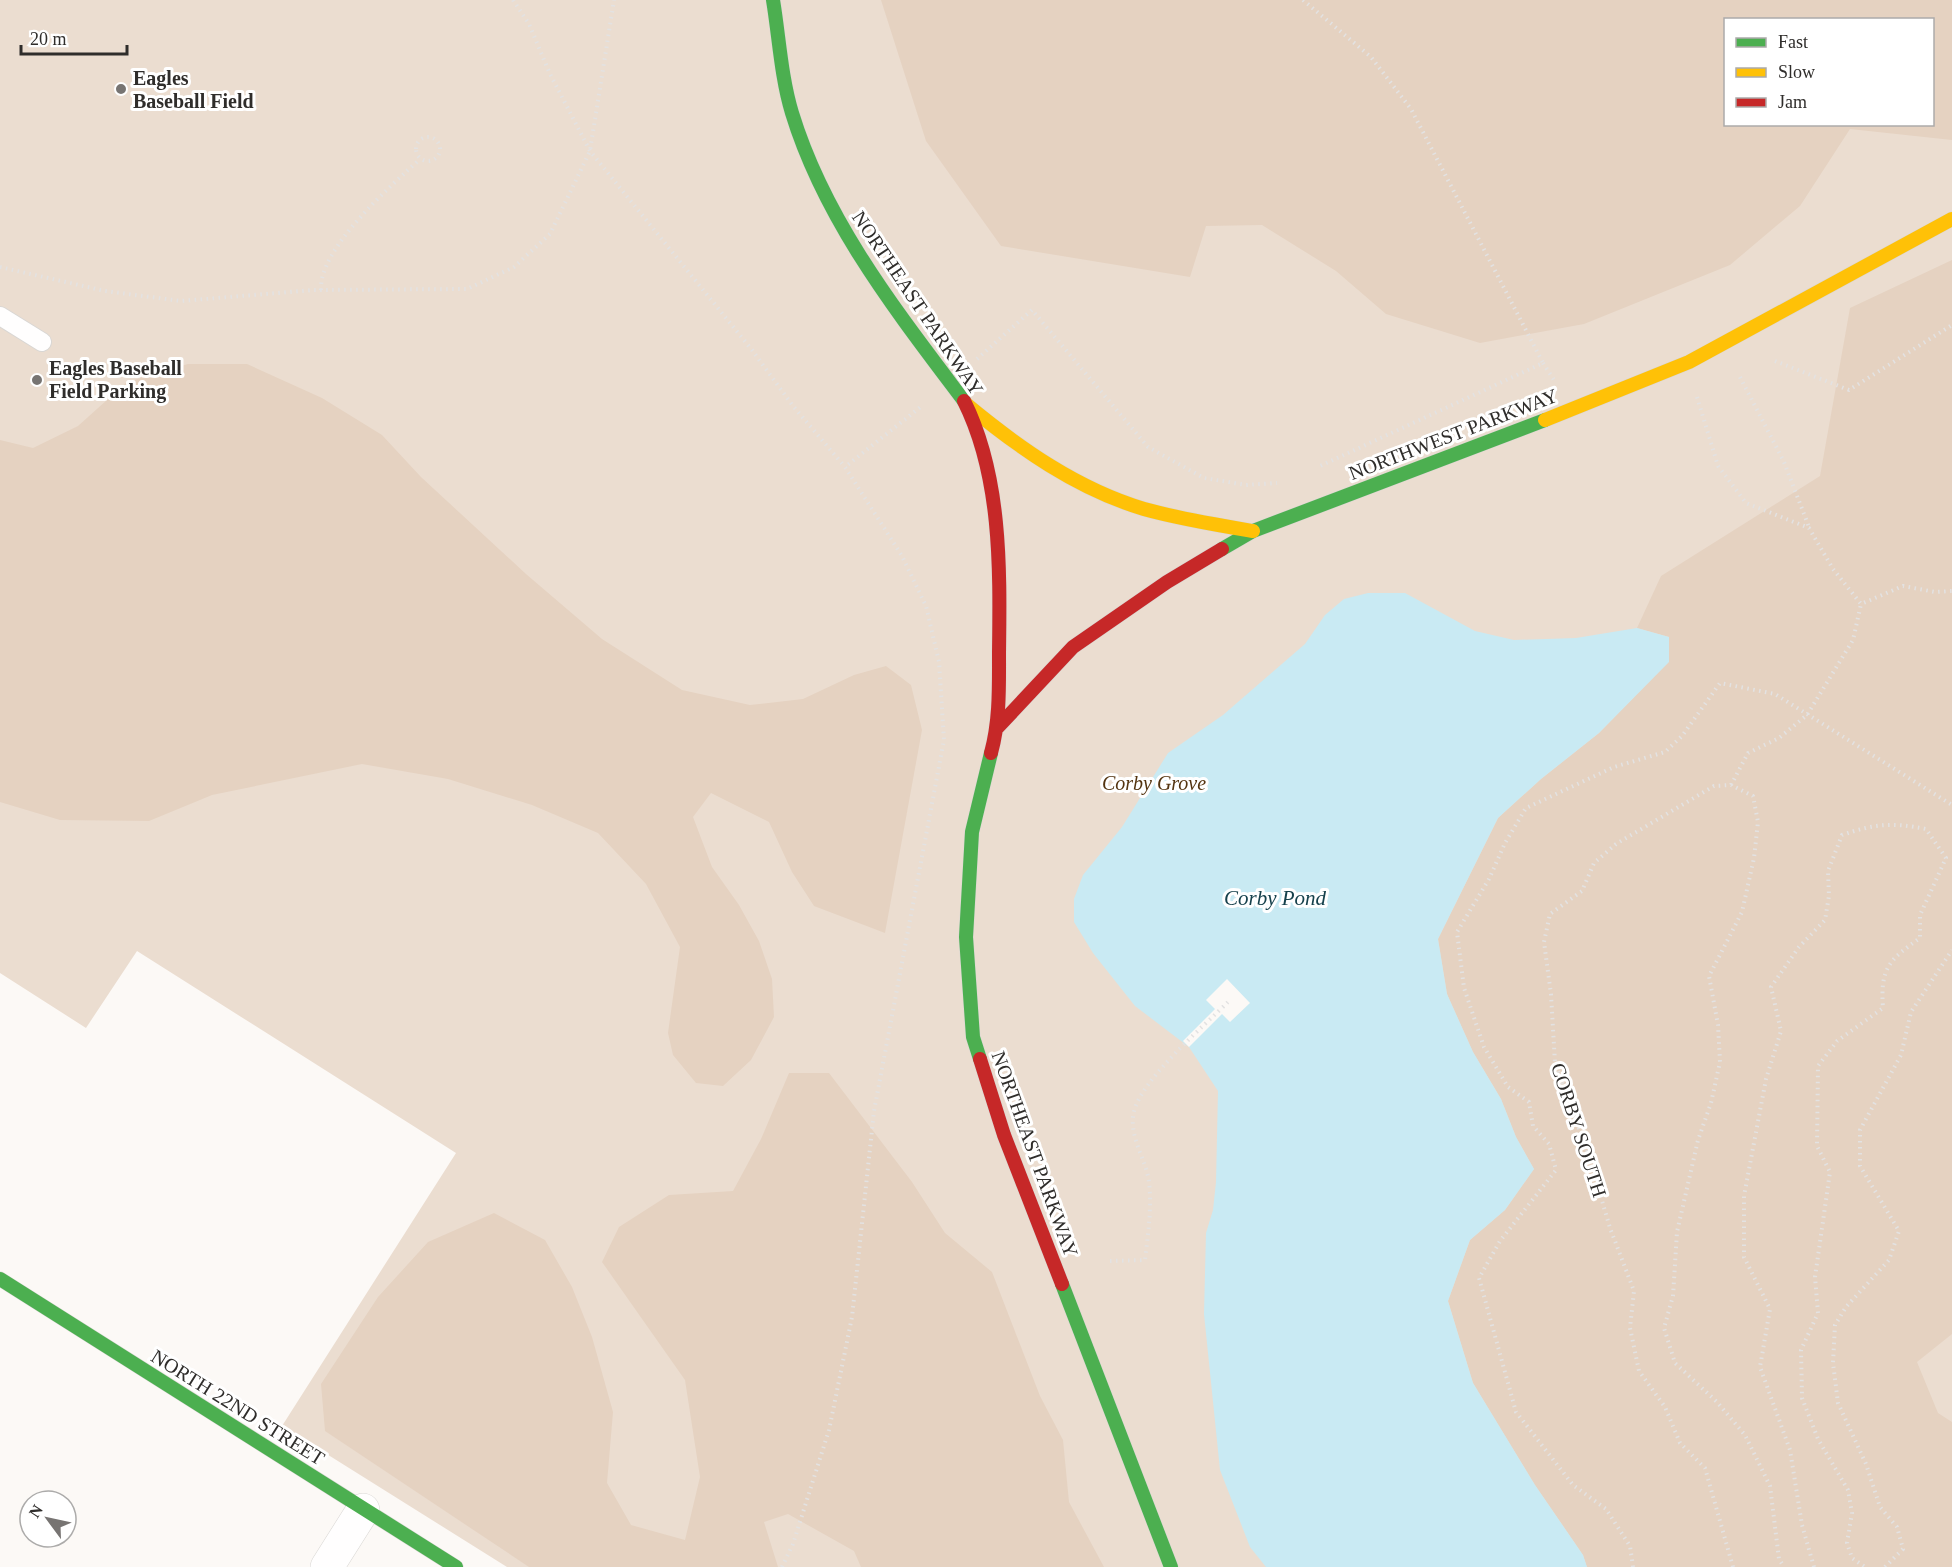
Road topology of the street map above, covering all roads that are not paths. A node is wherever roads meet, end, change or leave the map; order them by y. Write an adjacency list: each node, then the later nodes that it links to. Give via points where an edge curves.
1 (773, 0): 5 (street, NORTHEAST PARKWAY, via 791,111 819,184 855,249)
2 (1952, 219): 6 (street, NORTHWEST PARKWAY, via 1689,362)
3 (0, 316): 4 (lane)
4 (42, 342)
5 (965, 403): 6 (street, via 1012,441 1089,488 1169,516); 7 (street, NORTHEAST PARKWAY, via 989,474 1000,580)
6 (1253, 531): 7 (street, NORTHWEST PARKWAY, via 1167,582 1073,647)
7 (998, 727): 12 (street, NORTHEAST PARKWAY, via 972,832 966,937 974,1037 1004,1135)
8 (0, 1279): 9 (street, NORTH 22ND STREET)
9 (363, 1510): 10 (street); 11 (street, NORTH 22ND STREET)
10 (327, 1567)
11 (456, 1567)
12 (1171, 1567)

